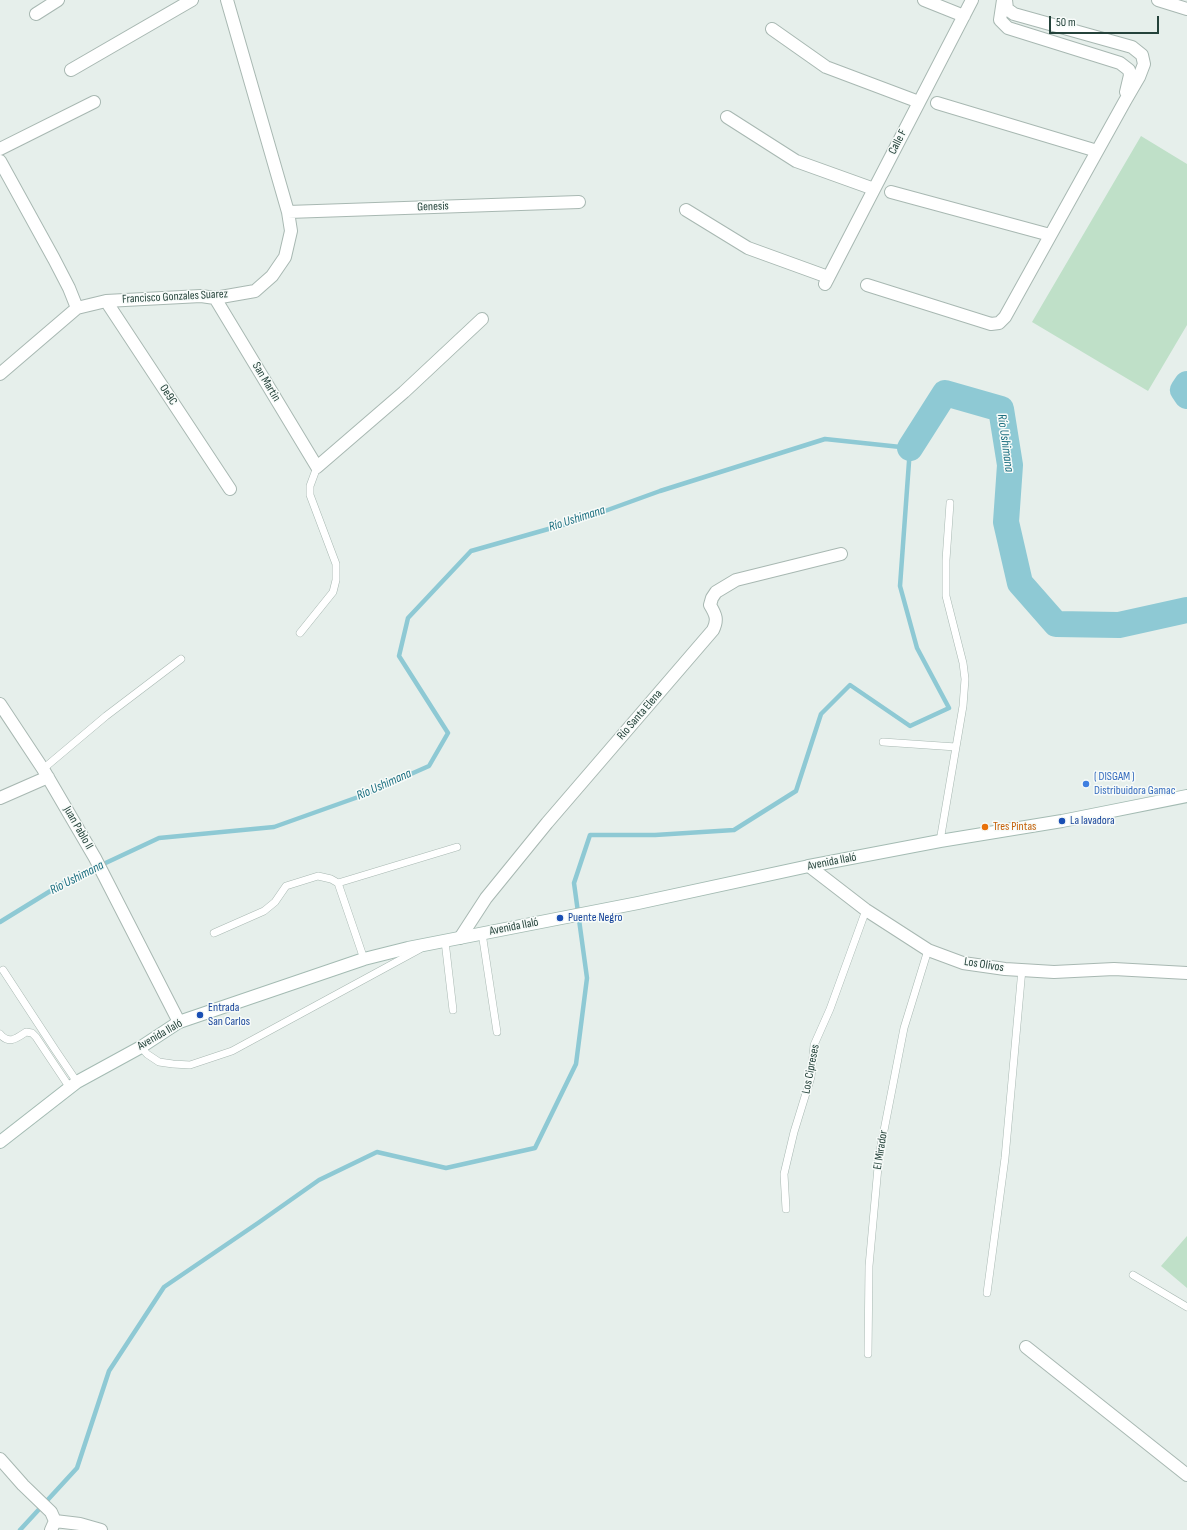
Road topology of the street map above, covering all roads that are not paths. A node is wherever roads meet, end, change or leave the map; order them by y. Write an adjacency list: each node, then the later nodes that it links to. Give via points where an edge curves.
1 (58, 0): 9 (street)
2 (192, 0): 12 (street)
3 (227, 0): 25 (street, Francisco Gonzales Suarez)
4 (924, 0): 10 (street)
5 (972, 0): 10 (street, Calle F)
6 (1004, 0): 13 (street, via 1000,20 1008,28 1120,63 1129,70); 13 (street, via 1007,9 1014,14 1132,47 1142,55 1144,64)
7 (1158, 0): 8 (street)
8 (1187, 9)
9 (36, 14)
10 (964, 16): 15 (street, Calle F)
11 (772, 29): 15 (street, via 826,67)
12 (71, 70)
13 (1125, 101): 19 (street)
14 (94, 102): 18 (street)
15 (919, 102): 21 (street, Calle F)
16 (937, 103): 19 (street)
17 (726, 117): 21 (street, via 796,161)
18 (0, 149)
19 (1097, 151): 26 (street)
20 (0, 161): 30 (street, via 57,265)
21 (874, 189): 24 (street, Calle F, via 827,281 748,248)
22 (891, 192): 26 (street)
23 (579, 202): 25 (street, Genesis)
24 (686, 210)
25 (288, 212): 28 (street, Francisco Gonzales Suarez, via 291,231 285,257 272,276 255,291)
26 (1050, 235): 27 (street, via 1005,317 999,322 991,324)
27 (867, 285)
28 (215, 298): 29 (street, Francisco Gonzales Suarez, via 202,296); 33 (street, San Martin)
29 (106, 301): 30 (street, Francisco Gonzales Suarez); 34 (street, Oe9C)
30 (77, 308): 32 (street, Francisco Gonzales Suarez)
31 (482, 319): 33 (street, via 404,392)
32 (0, 374)
33 (317, 467): 37 (lane, via 310,486 310,495 336,564 336,580 333,592)
34 (230, 489)
35 (950, 503): 41 (lane, via 946,596 965,679)
36 (841, 554): 52 (street, Río Santa Elena, via 736,580 716,592 710,605 717,622 713,630 543,828 486,898)
37 (300, 633)
38 (181, 659): 42 (lane, via 106,716)
39 (0, 704): 42 (street, Juan Pablo II)
40 (884, 742): 41 (lane)
41 (956, 747): 45 (lane)
42 (46, 773): 44 (street); 61 (street, Juan Pablo II, via 105,876)
43 (1187, 796): 45 (street, Avenida Ilaló, via 1062,821)
44 (0, 798)
45 (940, 841): 47 (street, Avenida Ilaló)
46 (457, 847): 48 (lane)
47 (809, 866): 49 (street, Los Olivos); 51 (street, Avenida Ilaló)
48 (338, 883): 50 (lane, via 318,876 286,886 275,902 264,911); 56 (lane)
49 (866, 910): 55 (street, Los Olivos); 67 (lane, Los Cipreses, via 814,1045 811,1077 784,1174)
50 (214, 933)
51 (482, 933): 52 (street, Avenida Ilaló); 62 (lane)
52 (460, 938): 53 (street, Avenida Ilaló)
53 (445, 941): 54 (street, Avenida Ilaló); 60 (lane)
54 (431, 943): 56 (street, Avenida Ilaló); 64 (lane, via 232,1051 190,1065 178,1065 160,1062)
55 (928, 950): 57 (street, Los Olivos, via 964,963); 72 (lane, El Mirador, via 904,1028 879,1156 869,1266)
56 (364, 959): 61 (street, Avenida Ilaló)
57 (1022, 969): 59 (street, Los Olivos, via 1054,972 1114,969); 69 (lane, via 1005,1158)
58 (3, 970): 65 (lane, via 56,1051)
59 (1187, 974)
60 (452, 1010)
61 (179, 1022): 64 (street, Avenida Ilaló)
62 (497, 1032)
63 (0, 1034): 65 (lane, via 2,1037 15,1040 26,1032 32,1033)
64 (141, 1047): 65 (street, Avenida Ilaló)
65 (74, 1085): 66 (street, Avenida Ilaló)
66 (0, 1142)
67 (786, 1209)
68 (1133, 1275): 70 (lane)
69 (987, 1293)
70 (1187, 1307)
71 (1026, 1347): 74 (street)
72 (868, 1354)
73 (0, 1459): 75 (street)
74 (1187, 1475)
75 (52, 1521): 76 (street, via 80,1524)
76 (101, 1530)

